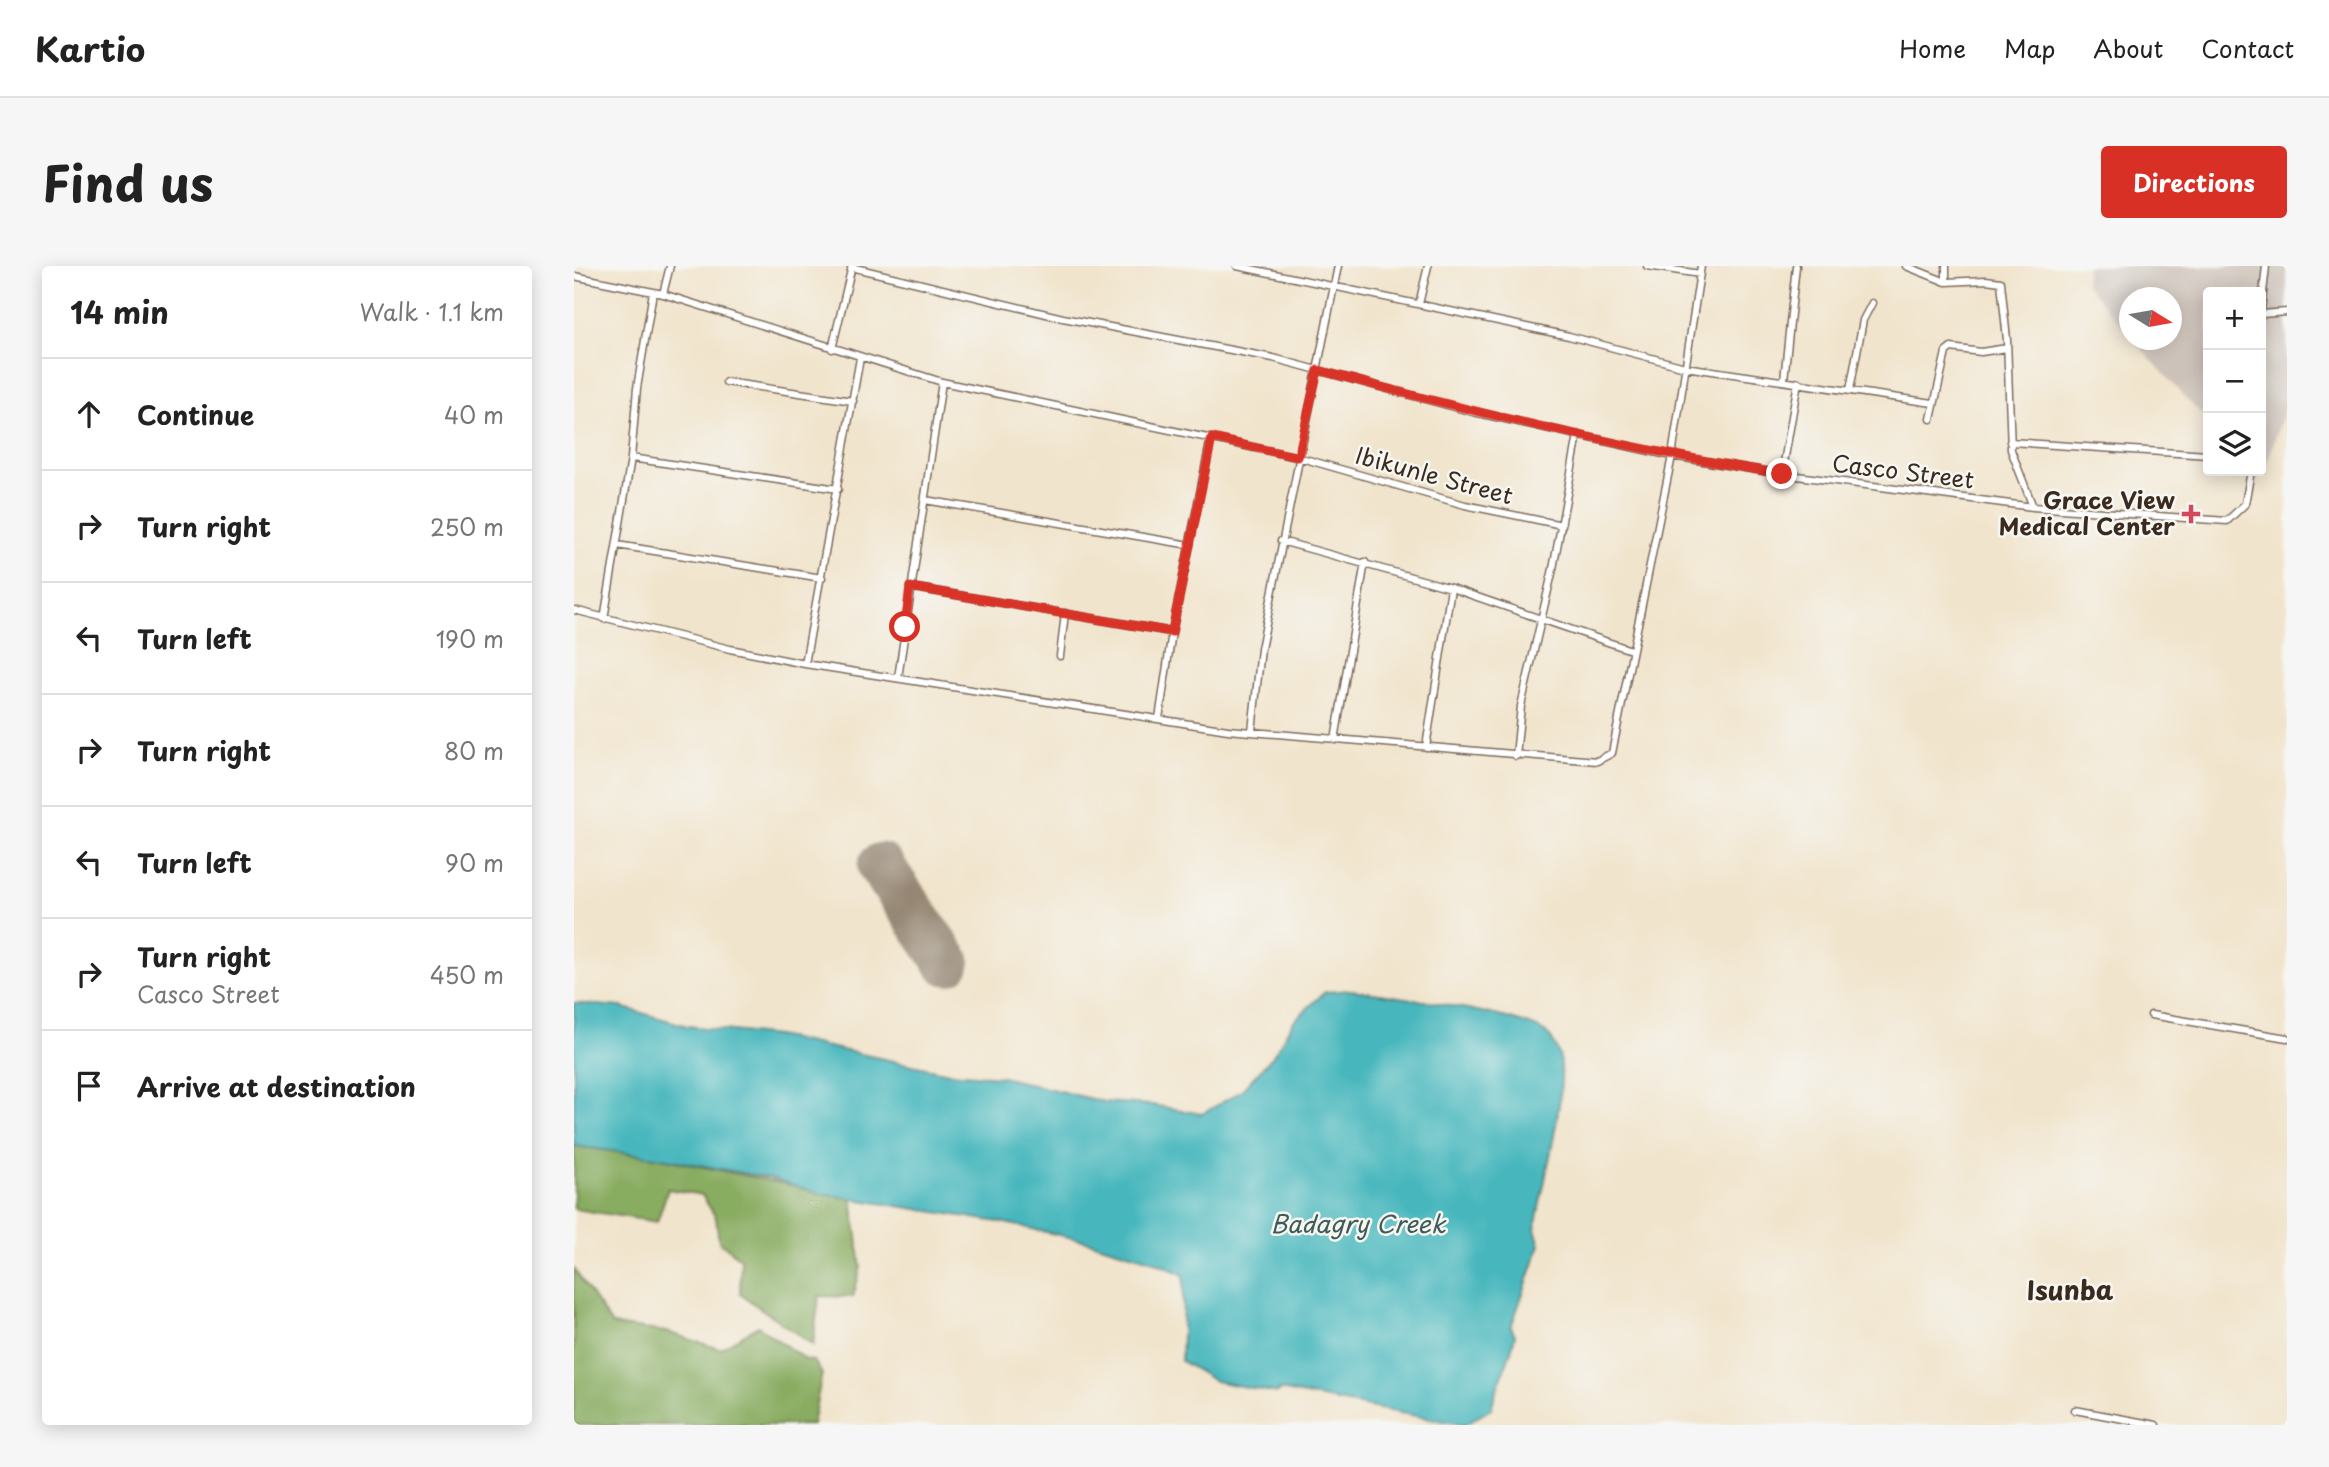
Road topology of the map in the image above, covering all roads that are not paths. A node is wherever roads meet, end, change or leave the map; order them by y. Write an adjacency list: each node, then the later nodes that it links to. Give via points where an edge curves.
1 (670, 266): 19 (street)
2 (1237, 266): 12 (street)
3 (1338, 266): 16 (street)
4 (1428, 266): 21 (street)
5 (1647, 266): 13 (street)
6 (1701, 266): 13 (street)
7 (1796, 266): 29 (street)
8 (1906, 266): 15 (street)
9 (1947, 266): 15 (street)
10 (2266, 266): 17 (street)
11 (851, 267): 25 (street); 28 (street, Casco Street, via 1063,318)
12 (1245, 267): 16 (street)
13 (1700, 274): 27 (street)
14 (574, 276): 18 (street, Ibikunle Street)
15 (1946, 282): 24 (street, via 2001,282)
16 (1334, 285): 21 (street); 28 (street)
17 (2264, 287)
18 (653, 292): 19 (street, Ibikunle Street); 43 (street)
19 (663, 294): 25 (street, Ibikunle Street)
20 (1872, 303): 33 (street, via 1863,320)
21 (1419, 304): 27 (street)
22 (2287, 312): 23 (street)
23 (2266, 313)
24 (2007, 348): 35 (street, via 1981,352 1951,348 1946,352); 39 (street)
25 (832, 349): 26 (street, Ibikunle Street)
26 (860, 358): 31 (street, Ibikunle Street); 34 (street)
27 (1685, 367): 29 (street); 40 (street)
28 (1318, 370): 37 (street, Casco Street); 42 (street)
29 (1784, 380): 32 (street)
30 (726, 382): 34 (street)
31 (942, 382): 38 (street, Ibikunle Street); 47 (street)
32 (1798, 382): 33 (street); 44 (street)
33 (1850, 390): 35 (street)
34 (853, 401): 46 (street)
35 (1933, 403): 36 (street)
36 (1931, 419)
37 (1578, 435): 40 (street, Casco Street); 49 (street)
38 (1212, 438): 42 (street, Ibikunle Street); 52 (street)
39 (2010, 442): 41 (street); 48 (street)
40 (1672, 456): 44 (street, Casco Street); 62 (street)
41 (2203, 456)
42 (1298, 457): 49 (street, Ibikunle Street, via 1465,505); 50 (street)
43 (631, 458): 46 (street); 51 (street)
44 (1782, 474): 48 (street, Casco Street)
45 (2249, 476): 48 (street, Casco Street, via 2245,504 2227,521)
46 (838, 489): 54 (street)
47 (925, 500): 52 (street); 55 (street)
48 (2033, 507)
49 (1562, 525): 60 (street)
50 (1281, 541): 53 (street); 67 (street, via 1261,649)
51 (617, 545): 54 (street); 59 (street)
52 (1191, 545): 61 (street)
53 (1365, 562): 56 (street); 68 (street)
54 (822, 578): 64 (street)
55 (910, 587): 58 (street); 65 (street)
56 (1451, 588): 60 (street); 69 (street)
57 (574, 610): 59 (street)
58 (1065, 613): 61 (street); 63 (street)
59 (604, 619): 64 (street)
60 (1542, 620): 62 (street); 70 (street, via 1521,706)
61 (1172, 632): 66 (street)
62 (1631, 650): 70 (street, via 1612,753 1597,761)
63 (1059, 656)
64 (805, 664): 65 (street)
65 (898, 678): 66 (street)
66 (1159, 719): 67 (street)
67 (1252, 732): 68 (street)
68 (1335, 740): 69 (street)
69 (1426, 747): 70 (street)
70 (1516, 756)
71 (2151, 1015): 72 (street)
72 (2287, 1038)
73 (2075, 1410): 74 (street)
74 (2156, 1425)

